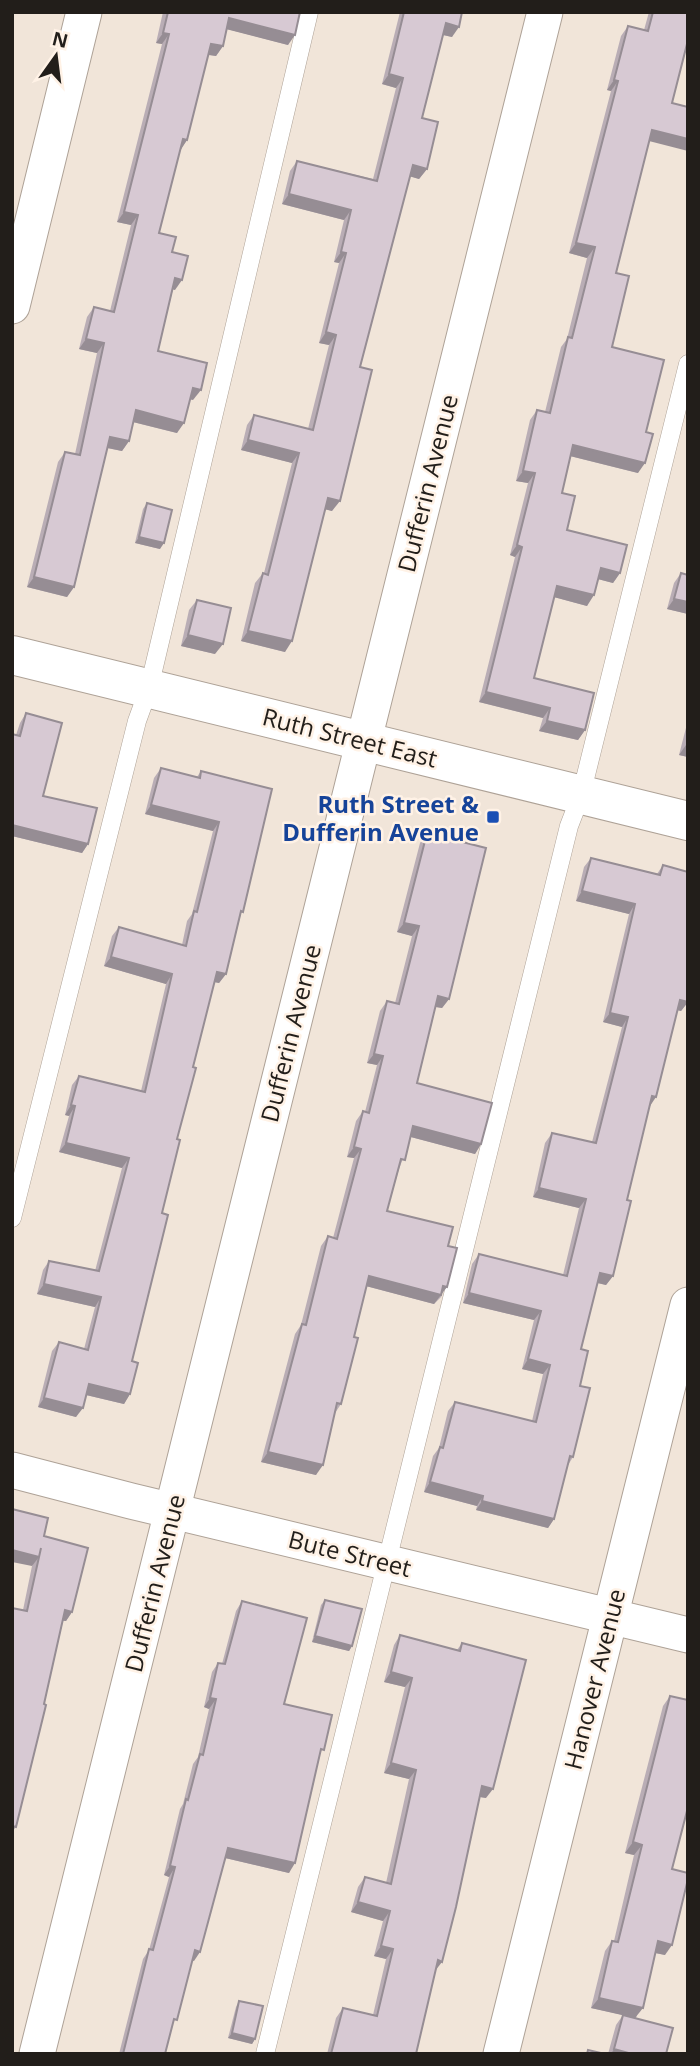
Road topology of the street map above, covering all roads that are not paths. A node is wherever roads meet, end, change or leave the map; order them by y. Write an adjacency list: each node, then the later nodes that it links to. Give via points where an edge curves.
1 (84, 12): 4 (street)
2 (309, 12): 7 (lane)
3 (545, 12): 8 (street, Dufferin Avenue)
4 (12, 306)
5 (688, 363): 9 (lane)
6 (12, 655): 7 (street, Ruth Street East)
7 (149, 688): 8 (street, Ruth Street East); 11 (lane)
8 (364, 740): 9 (street, Ruth Street East); 14 (street, Dufferin Avenue)
9 (581, 795): 10 (street, Ruth Street East); 15 (lane, via 569,825)
10 (688, 821)
11 (12, 1218)
12 (688, 1305): 16 (street, Hanover Avenue)
13 (12, 1469): 14 (street, Bute Street)
14 (172, 1511): 15 (street, Bute Street); 18 (street, Dufferin Avenue)
15 (388, 1563): 16 (street, Bute Street); 19 (lane)
16 (610, 1615): 17 (street, Bute Street); 20 (street, Hanover Avenue)
17 (688, 1635)
18 (37, 2054)
19 (265, 2054)
20 (501, 2054)

